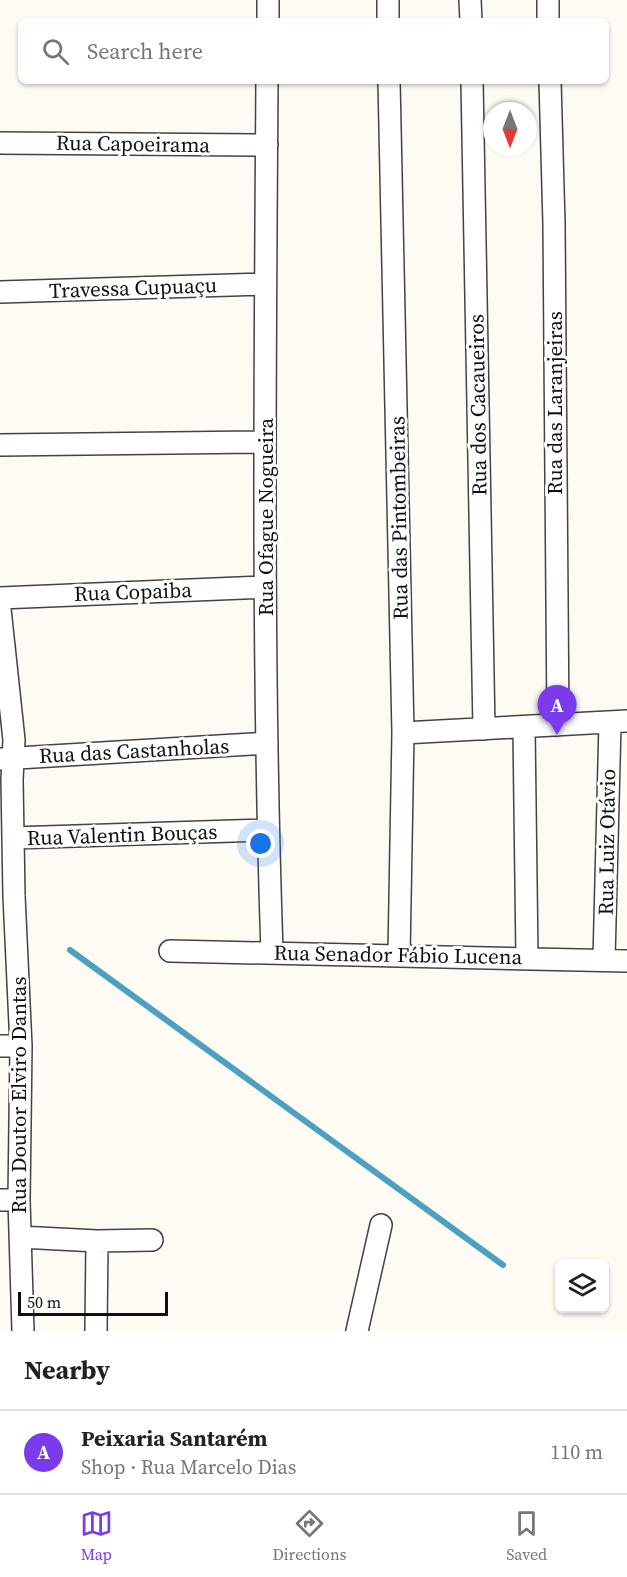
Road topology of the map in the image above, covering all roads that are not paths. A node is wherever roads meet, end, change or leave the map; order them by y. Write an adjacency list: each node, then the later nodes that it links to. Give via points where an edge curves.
1 (268, 0): 5 (street)
2 (388, 0): 6 (street)
3 (470, 0): 7 (street)
4 (548, 0): 8 (street)
5 (268, 18)
6 (388, 18)
7 (471, 18)
8 (548, 18)
9 (267, 84): 14 (street, Rua Ofague Nogueira)
10 (389, 84): 26 (street, Rua das Pintombeiras)
11 (472, 84): 25 (street, Rua dos Cacaueiros)
12 (550, 84): 23 (street, Rua das Laranjeiras)
13 (0, 142): 14 (street, Rua Capoeirama)
14 (267, 145): 15 (street, Rua Ofague Nogueira)
15 (265, 284): 16 (street, Travessa Cupuaçu); 17 (street, Rua Ofague Nogueira)
16 (0, 292)
17 (266, 442): 18 (street); 19 (street, Rua Ofague Nogueira)
18 (0, 445)
19 (266, 587): 20 (street, Rua Copaiba); 27 (street, Rua Ofague Nogueira)
20 (0, 598)
21 (0, 609): 28 (street, Rua Doutor Elviro Dantas, via 14,740)
22 (618, 722): 23 (street); 36 (street, Rua Luiz Otávio)
23 (558, 725): 24 (street)
24 (524, 728): 25 (street); 35 (street)
25 (484, 729): 26 (street)
26 (403, 733): 34 (street, Rua das Pintombeiras)
27 (267, 743): 28 (street, Rua das Castanholas); 29 (street, Rua Ofague Nogueira)
28 (7, 759): 30 (street, Rua Doutor Elviro Dantas, via 12,780)
29 (267, 830): 30 (street, Rua Valentin Bouças); 33 (street, Rua Ofague Nogueira)
30 (14, 838): 31 (street, Rua Doutor Elviro Dantas)
31 (7, 896): 39 (street, Rua Doutor Elviro Dantas)
32 (170, 951): 33 (street, Rua Senador Fábio Lucena)
33 (272, 952): 34 (street, Rua Senador Fábio Lucena)
34 (399, 955): 35 (street, Rua Senador Fábio Lucena)
35 (528, 958): 36 (street, Rua Senador Fábio Lucena)
36 (604, 960): 37 (street, Rua Senador Fábio Lucena)
37 (627, 961)
38 (0, 1046): 39 (street)
39 (21, 1046): 40 (street, Rua Doutor Elviro Dantas)
40 (10, 1200): 42 (street, Rua Doutor Elviro Dantas)
41 (381, 1225): 47 (street)
42 (20, 1237): 44 (street); 45 (street, Rua Doutor Elviro Dantas)
43 (152, 1240): 44 (street)
44 (97, 1241): 46 (street)
45 (23, 1331)
46 (96, 1331)
47 (357, 1331)

